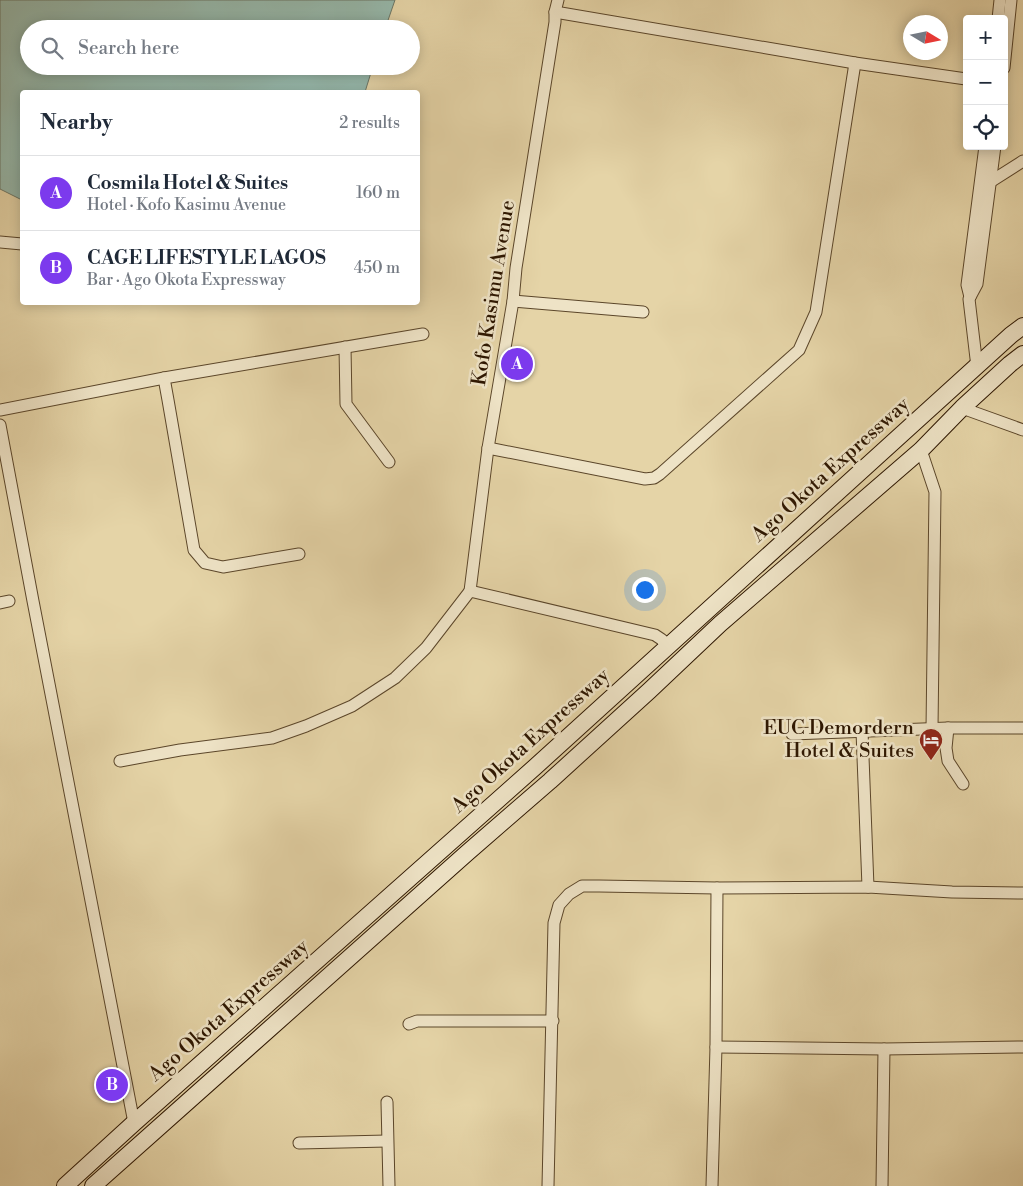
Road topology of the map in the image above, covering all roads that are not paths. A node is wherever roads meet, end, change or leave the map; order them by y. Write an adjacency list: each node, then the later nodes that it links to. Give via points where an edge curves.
1 (558, 0): 4 (street, Kofo Kasimu Avenue)
2 (1000, 0): 5 (street)
3 (1010, 0): 6 (street)
4 (555, 12): 7 (street); 15 (street, Kofo Kasimu Avenue)
5 (998, 15)
6 (1005, 60)
7 (855, 63): 8 (street); 27 (street, via 816,312 799,350 654,478 645,479)
8 (963, 79)
9 (984, 150): 12 (street)
10 (994, 150): 12 (street)
11 (1023, 161): 12 (street)
12 (985, 182): 21 (street, via 977,284 969,299)
13 (0, 242): 14 (street)
14 (20, 244)
15 (513, 301): 16 (street); 27 (street, Kofo Kasimu Avenue)
16 (643, 312)
17 (1023, 326): 21 (main road, Ago Okota Expressway)
18 (423, 334): 19 (street)
19 (344, 347): 22 (street); 29 (street, via 346,404)
20 (1023, 354): 23 (main road, Ago Okota Expressway)
21 (977, 367): 32 (main road, Ago Okota Expressway)
22 (164, 378): 24 (street); 30 (street, via 194,550 205,563 223,567)
23 (962, 408): 26 (street); 28 (main road, Ago Okota Expressway)
24 (0, 410)
25 (0, 425): 49 (street)
26 (1023, 430)
27 (488, 448): 31 (street, Kofo Kasimu Avenue)
28 (920, 450): 35 (street, via 935,492); 53 (main road, Ago Okota Expressway, via 720,624 564,768)
29 (388, 462)
30 (299, 554)
31 (470, 591): 32 (street, via 645,632); 38 (street, via 426,648 395,678 352,706 272,738)
32 (668, 646): 49 (main road, Ago Okota Expressway)
33 (948, 728): 34 (street); 35 (street); 39 (street, via 948,761)
34 (1023, 728)
35 (932, 729): 36 (street)
36 (862, 732): 37 (street); 40 (street)
37 (792, 734)
38 (120, 761)
39 (963, 784)
40 (868, 887): 41 (street); 42 (street)
41 (717, 888): 43 (street, via 582,886 569,894 559,905 554,923); 45 (street)
42 (1023, 893)
43 (552, 1021): 44 (street, via 417,1021); 55 (street)
44 (409, 1024)
45 (716, 1047): 47 (street); 56 (street)
46 (1023, 1047): 47 (street)
47 (884, 1049): 57 (street)
48 (387, 1102): 50 (street)
49 (134, 1123): 52 (main road, Ago Okota Expressway)
50 (387, 1141): 51 (street); 54 (street)
51 (299, 1143)
52 (65, 1186)
53 (93, 1186)
54 (389, 1186)
55 (548, 1186)
56 (712, 1186)
57 (882, 1186)

